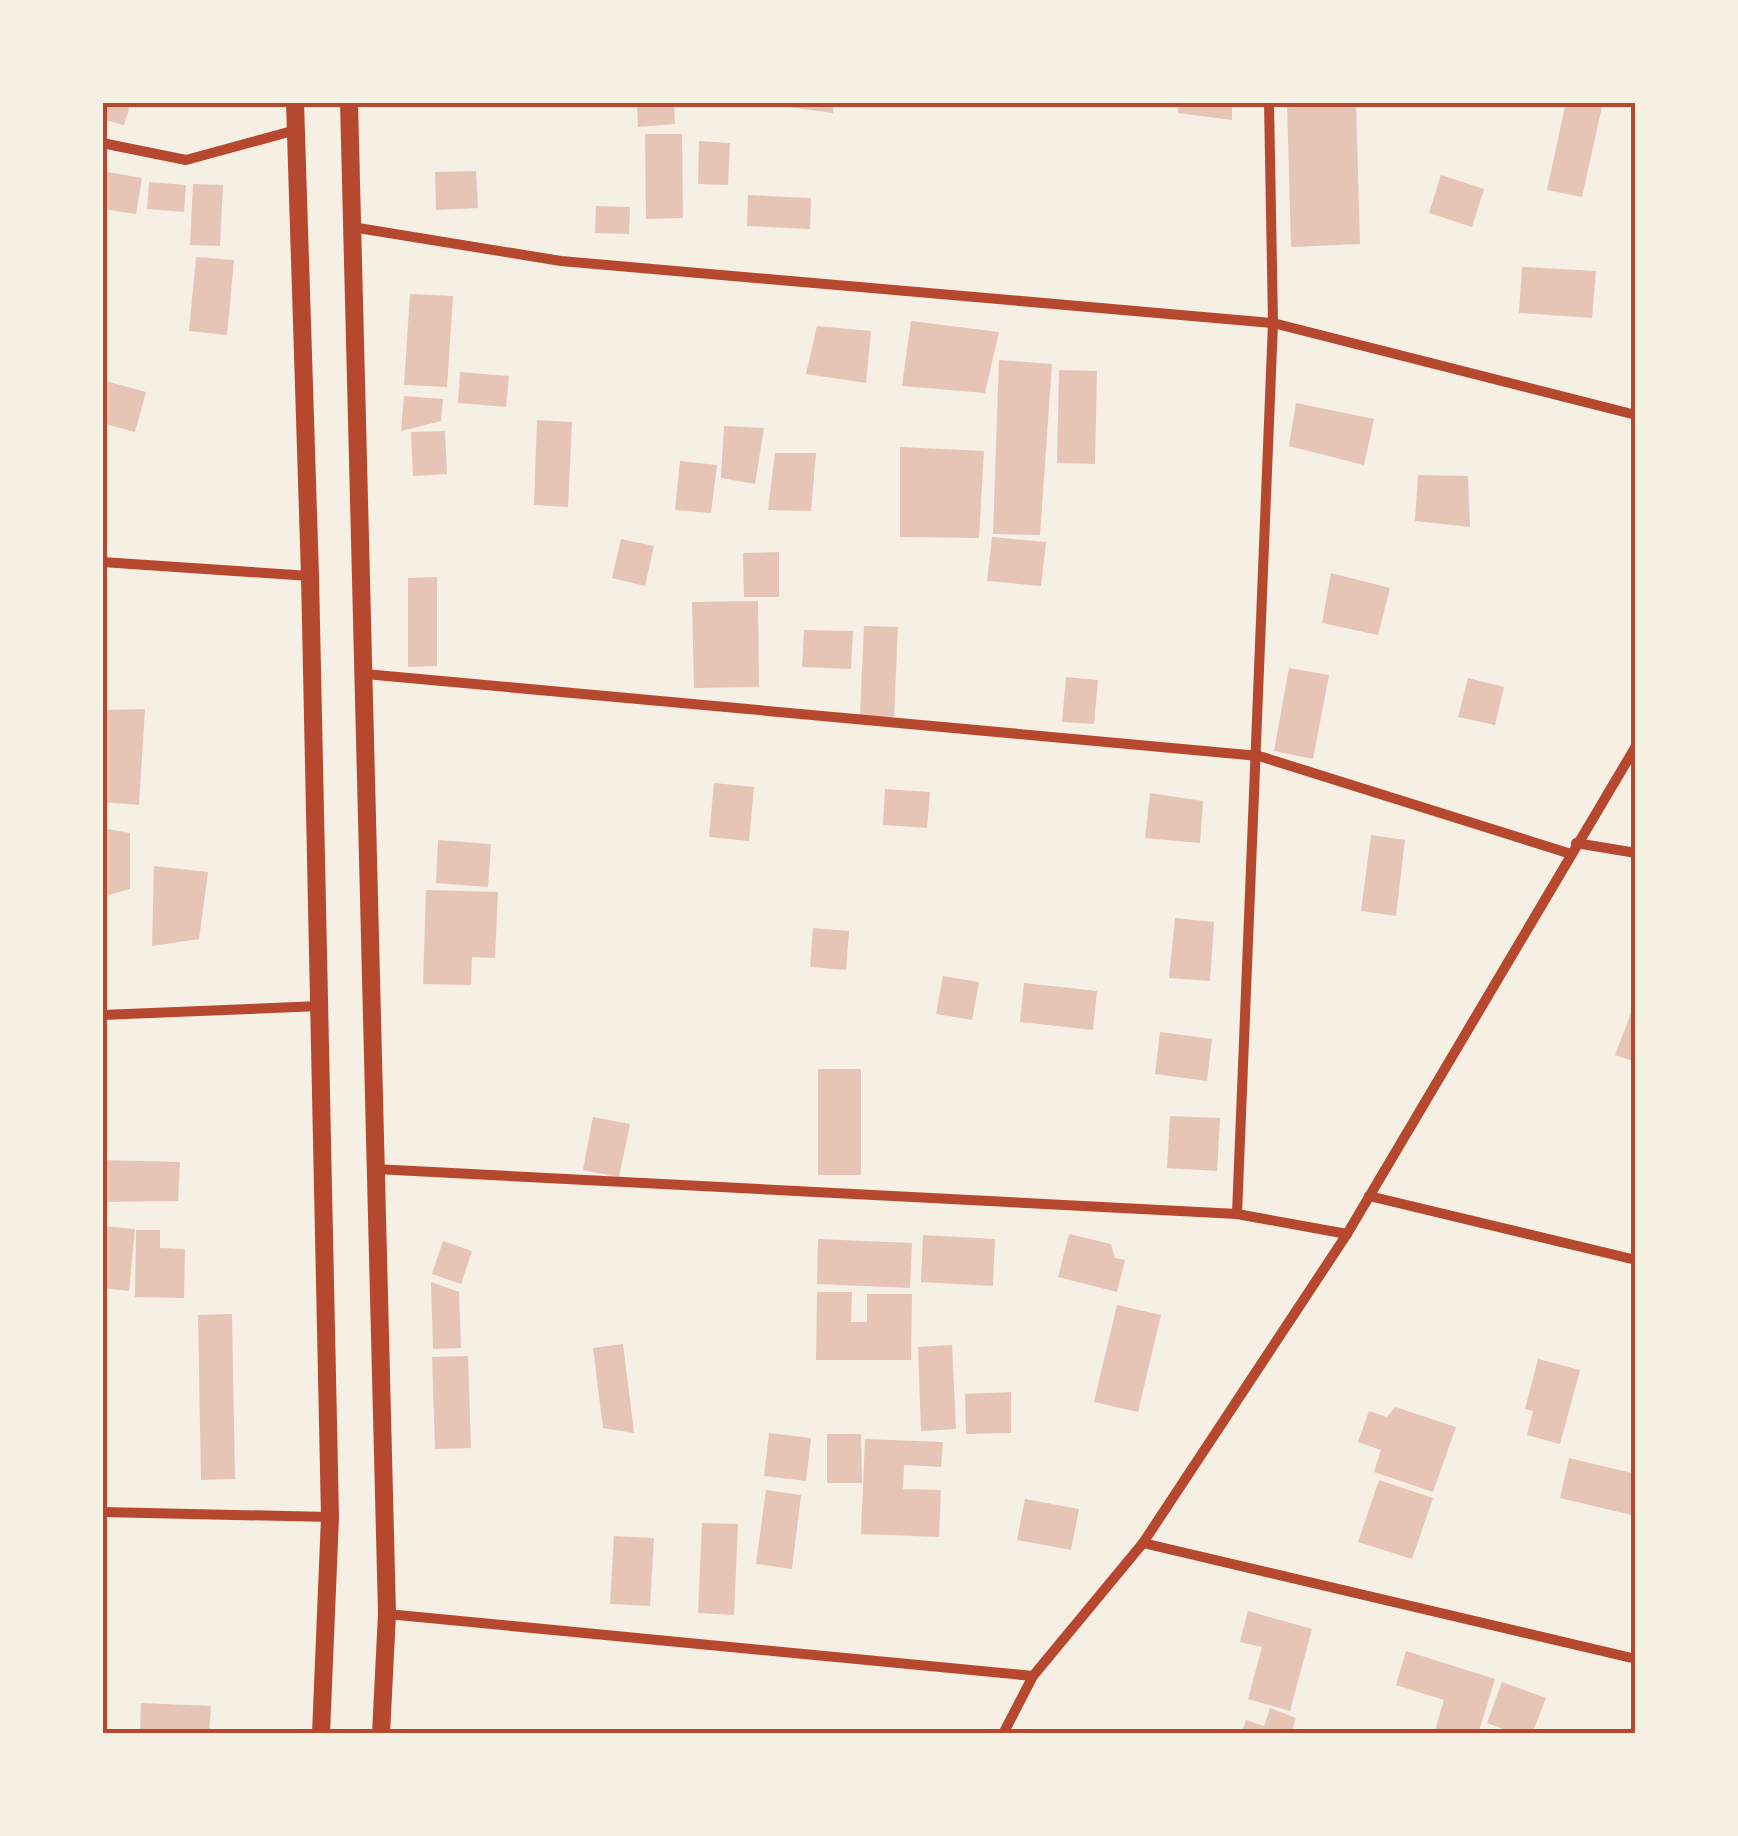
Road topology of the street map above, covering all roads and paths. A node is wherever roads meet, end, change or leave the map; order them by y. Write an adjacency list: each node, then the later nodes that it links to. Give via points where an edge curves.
1 (295, 102): 4 (street)
2 (349, 102): 6 (street)
3 (1269, 102): 7 (street)
4 (296, 130): 5 (street, via 186,160); 10 (street)
5 (102, 144)
6 (351, 227): 7 (street, via 561,261); 11 (street)
7 (1274, 323): 8 (street); 13 (street)
8 (1636, 415)
9 (102, 562): 10 (street)
10 (310, 576): 16 (street)
11 (365, 674): 13 (street); 18 (street)
12 (1636, 746): 14 (street)
13 (1259, 756): 14 (street); 20 (street)
14 (1574, 848): 15 (street); 19 (street)
15 (1636, 853)
16 (320, 1006): 17 (street); 24 (street)
17 (102, 1015)
18 (375, 1169): 20 (street); 26 (street)
19 (1369, 1196): 21 (street); 22 (street)
20 (1237, 1214): 21 (street)
21 (1347, 1234): 25 (street)
22 (1636, 1260)
23 (102, 1512): 24 (street)
24 (330, 1517): 29 (street)
25 (1143, 1544): 27 (street); 28 (street)
26 (388, 1614): 28 (street); 30 (street)
27 (1636, 1659)
28 (1033, 1676): 31 (street)
29 (321, 1734)
30 (381, 1734)
31 (1003, 1734)

